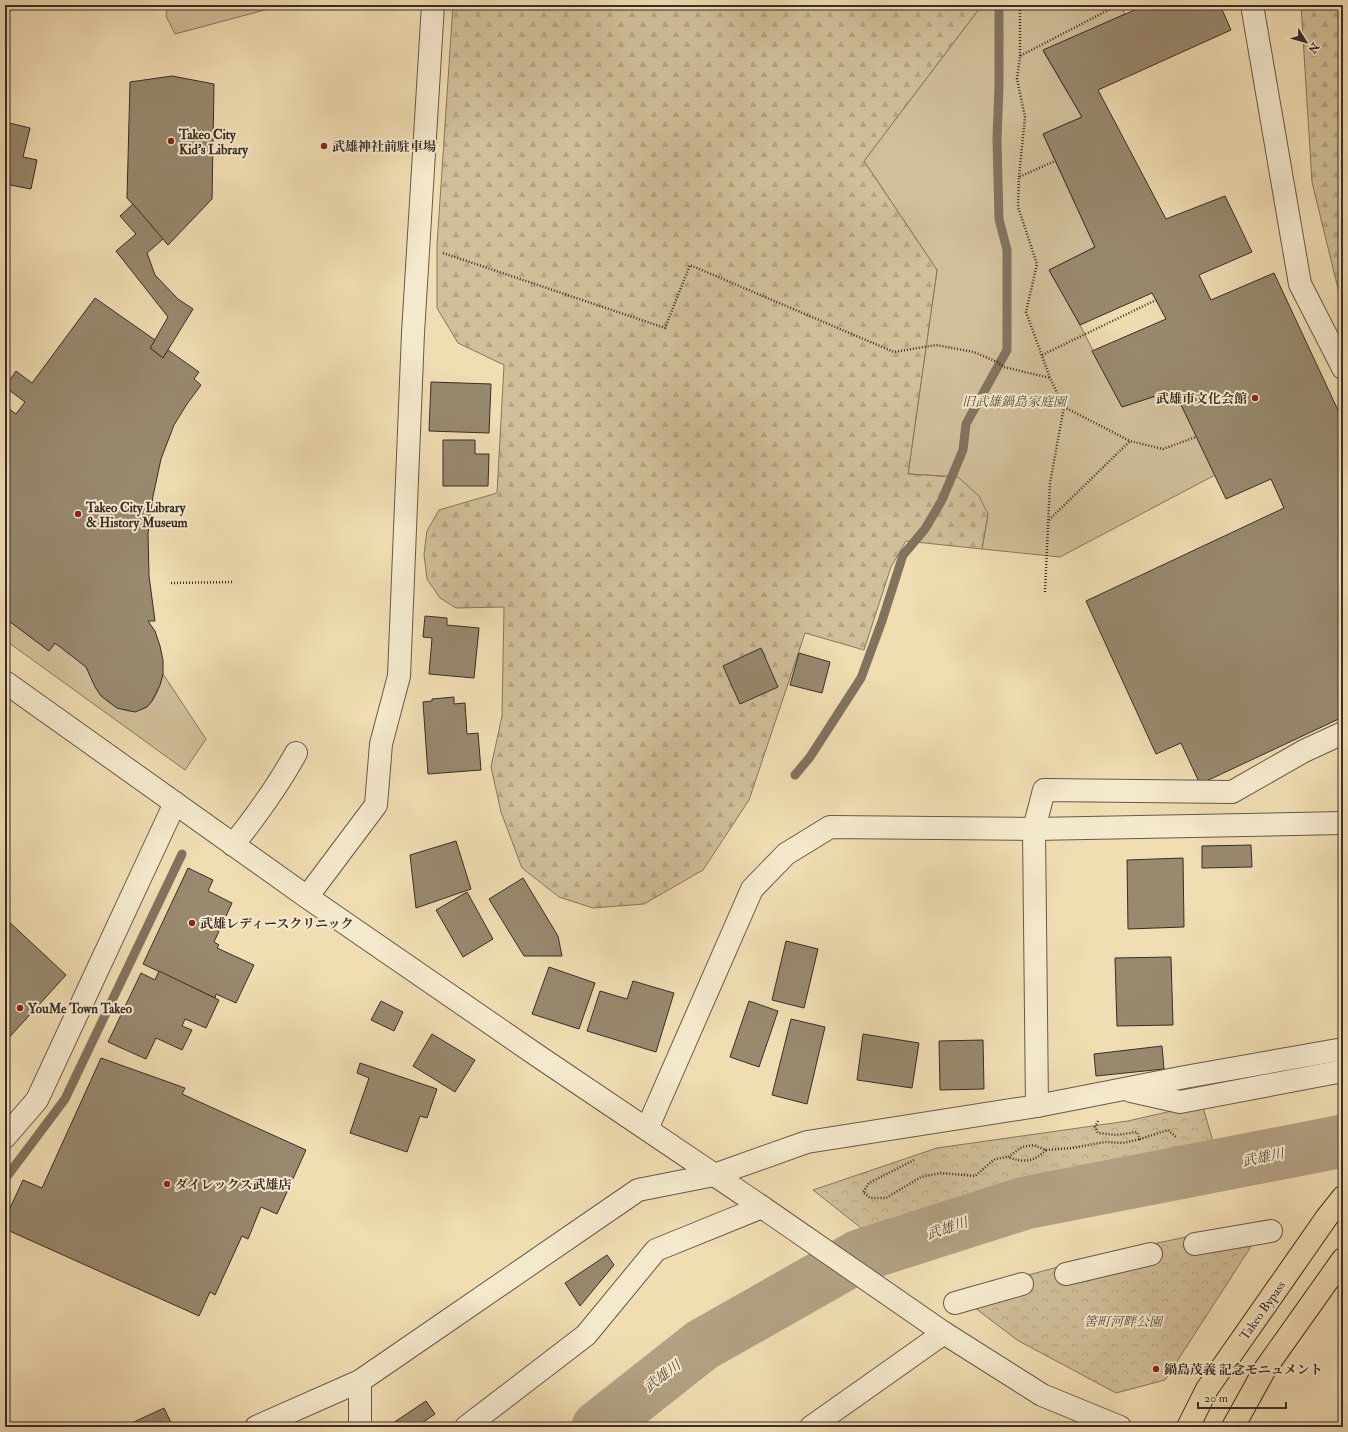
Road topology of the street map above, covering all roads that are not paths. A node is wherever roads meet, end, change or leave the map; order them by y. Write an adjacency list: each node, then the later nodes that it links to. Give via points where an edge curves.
1 (433, 5): 11 (street, via 413,333 399,676 381,744 376,805)
2 (1252, 5): 3 (street, via 1300,284)
3 (1343, 368)
4 (5, 682): 7 (street)
5 (1343, 733): 9 (street, via 1304,751 1232,792 1044,790)
6 (296, 753): 10 (street)
7 (174, 803): 10 (street); 17 (street, via 37,1100)
8 (1343, 823): 9 (street)
9 (1034, 829): 15 (street); 16 (street, via 830,827 786,854 752,889)
10 (233, 845): 11 (street)
11 (306, 897): 16 (street)
12 (1343, 1049): 14 (street)
13 (1343, 1071): 14 (street, via 1180,1102)
14 (1122, 1089): 15 (street)
15 (1037, 1106): 18 (street, via 806,1142)
16 (647, 1129): 18 (street)
17 (5, 1136)
18 (714, 1175): 20 (street); 29 (street, via 638,1190)
19 (1343, 1197): 35 (highway, Takeo Bypass, via 1207,1389)
20 (762, 1207): 28 (street); 32 (street, via 656,1250 586,1335)
21 (1270, 1231): 22 (street)
22 (1195, 1244)
23 (1151, 1254): 25 (street)
24 (1343, 1259): 36 (highway, via 1265,1369)
25 (1066, 1274)
26 (1022, 1284): 27 (street)
27 (955, 1303)
28 (936, 1327): 33 (street); 34 (street, via 1042,1395)
29 (360, 1381): 30 (street); 31 (street)
30 (256, 1427)
31 (360, 1427)
32 (466, 1427)
33 (811, 1427)
34 (1120, 1427)
35 (1188, 1427)
36 (1233, 1427)

